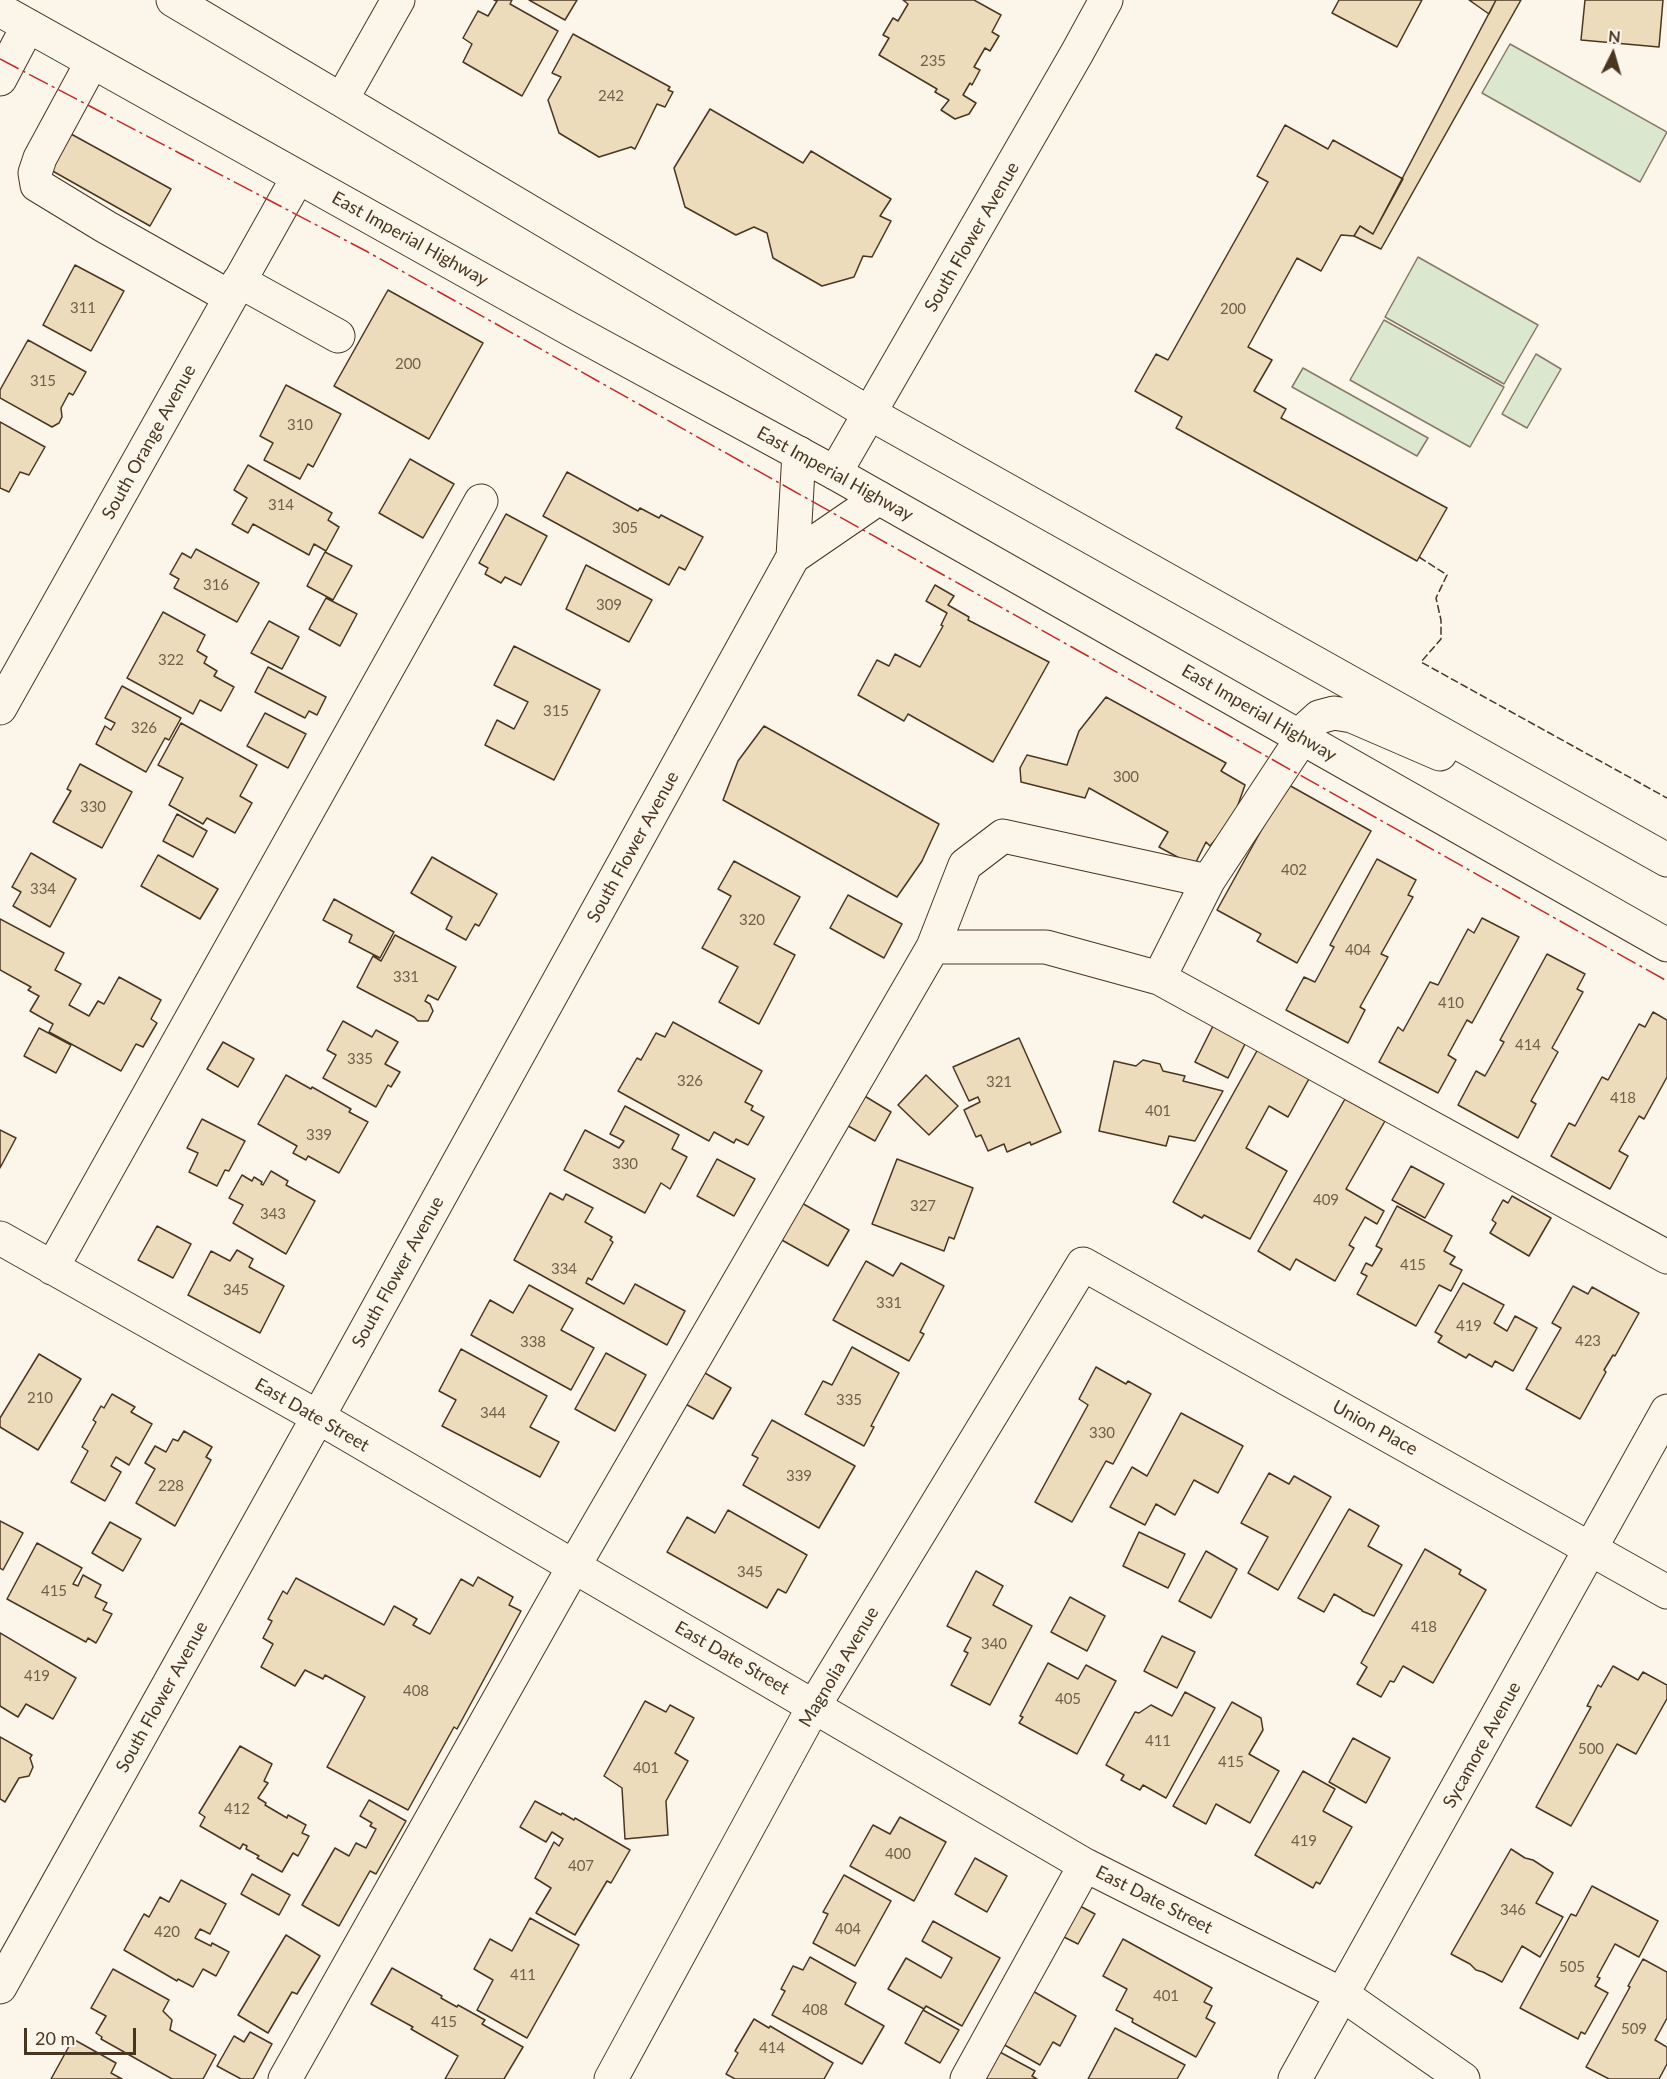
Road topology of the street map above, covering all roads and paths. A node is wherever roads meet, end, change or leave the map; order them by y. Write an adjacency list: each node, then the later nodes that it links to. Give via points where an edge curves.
1 (173, 0): 8 (street)
2 (398, 0): 8 (street)
3 (1106, 0): 12 (street, South Flower Avenue)
4 (0, 10): 5 (street, East Imperial Highway)
5 (28, 26): 6 (street, East Imperial Highway); 7 (street)
6 (92, 62): 9 (street, East Imperial Highway); 10 (street, via 40,158 35,173 37,184 106,227)
7 (0, 79)
8 (342, 99): 12 (street)
9 (298, 177): 10 (street, South Orange Avenue); 13 (street, East Imperial Highway)
10 (235, 289): 11 (street); 18 (street, South Orange Avenue)
11 (338, 336)
12 (869, 413): 14 (street, South Flower Avenue); 20 (street)
13 (799, 453): 14 (street, East Imperial Highway); 17 (street, South Flower Avenue)
14 (835, 473): 15 (street, East Imperial Highway)
15 (879, 498): 17 (street, South Flower Avenue); 19 (street, East Imperial Highway)
16 (482, 501): 29 (street)
17 (793, 557): 31 (street, South Flower Avenue)
18 (0, 708)
19 (1302, 738): 20 (street, via 1319,717 1334,713 1352,716); 22 (street); 23 (street, East Imperial Highway)
20 (1599, 822): 21 (street)
21 (1667, 860)
22 (1208, 881): 24 (street, via 1003,836 964,865); 25 (street)
23 (1667, 945)
24 (933, 947): 25 (street, via 1046,947); 33 (street)
25 (1159, 978): 27 (street)
26 (0, 1238): 29 (street, East Date Street)
27 (1667, 1257)
28 (1083, 1264): 32 (street, Union Place); 35 (street, Magnolia Avenue)
29 (52, 1268): 31 (street, East Date Street)
30 (1667, 1410): 32 (street, Sycamore Avenue)
31 (318, 1417): 33 (street, East Date Street); 37 (street, South Flower Avenue)
32 (1590, 1549): 34 (street, Union Place); 38 (street, Sycamore Avenue)
33 (574, 1566): 35 (street, East Date Street); 39 (street)
34 (1667, 1593)
35 (814, 1706): 36 (street, East Date Street); 40 (street, Magnolia Avenue)
36 (1085, 1865): 38 (street, East Date Street); 41 (street)
37 (0, 1987)
38 (1342, 1995): 42 (street, Sycamore Avenue); 43 (street, East Date Street)
39 (285, 2079)
40 (610, 2079)
41 (966, 2079)
42 (1295, 2079)
43 (1463, 2079)

